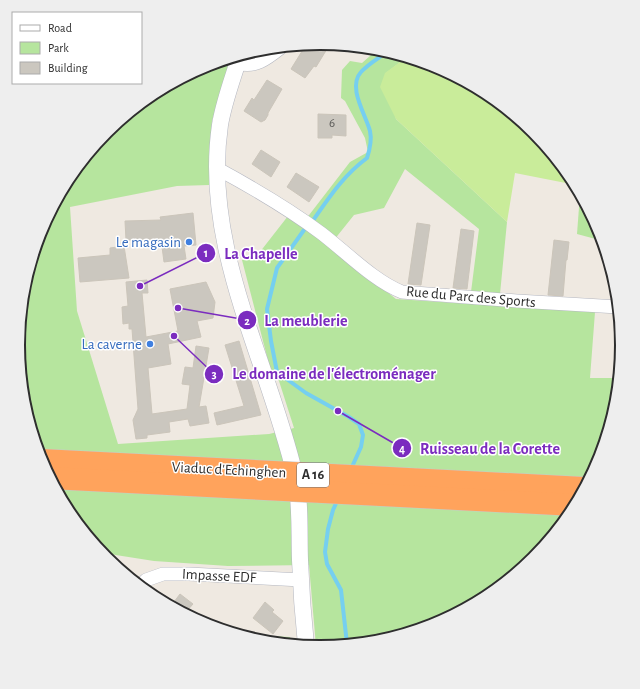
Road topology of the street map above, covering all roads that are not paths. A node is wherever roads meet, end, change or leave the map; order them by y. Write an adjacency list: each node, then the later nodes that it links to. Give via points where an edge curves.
1 (273, 53): 2 (street, via 256,64 250,65)
2 (242, 61)
3 (238, 62): 4 (street, via 220,125)
4 (218, 169): 5 (street, Rue du Parc des Sports, via 291,212 380,279 402,292); 10 (street, via 219,200 235,282 282,426 295,477)
5 (612, 307)
6 (49, 460): 8 (highway, Viaduc d'Echinghen / A 16, bridge)
7 (57, 478): 9 (highway, Viaduc d'Echinghen / A 16, bridge)
8 (578, 488)
9 (568, 504)
10 (301, 580): 11 (street, Impasse EDF, via 164,574); 12 (street)
11 (144, 582)
12 (306, 639)

